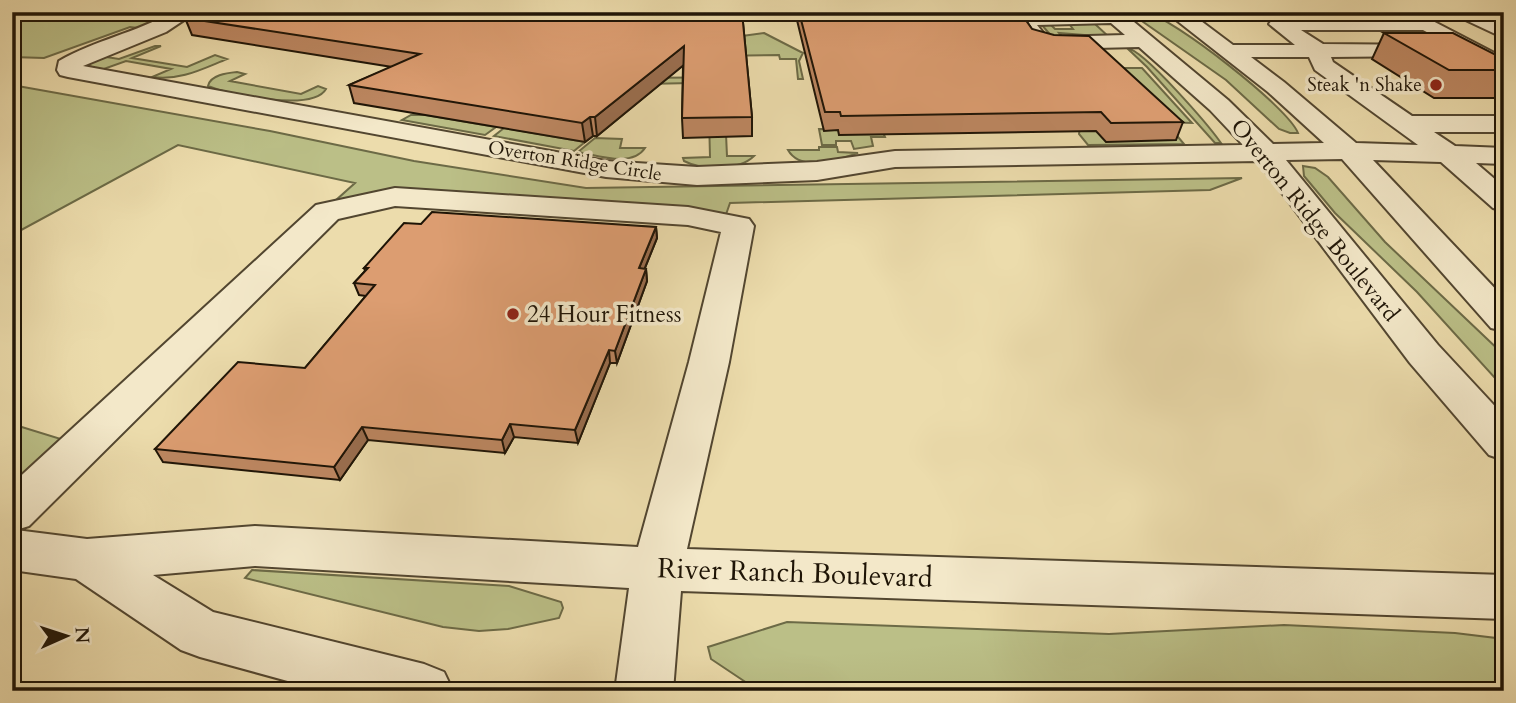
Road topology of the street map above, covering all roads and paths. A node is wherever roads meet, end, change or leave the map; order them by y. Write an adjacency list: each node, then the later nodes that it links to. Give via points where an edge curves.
1 (186, 12): 19 (street, Overton Ridge Circle, via 151,32 82,57 67,66 68,70 659,175 817,171 895,159)
2 (1177, 12): 10 (street)
3 (1464, 12): 8 (street)
4 (1404, 13): 7 (street)
5 (1113, 15): 9 (street, Overton Ridge Boulevard); 9 (street, via 1035,19 1025,24 1038,39 1051,43)
6 (1271, 18): 7 (street); 12 (street)
7 (1427, 24): 11 (street)
8 (1504, 32)
9 (1146, 41): 19 (street, Overton Ridge Boulevard, via 1219,104)
10 (1231, 51): 12 (street); 18 (street)
11 (1468, 60): 12 (street); 13 (street); 15 (street)
12 (1324, 61): 14 (street); 17 (street)
13 (1504, 67)
14 (1439, 70)
15 (1504, 82)
16 (1501, 123): 17 (street)
17 (1406, 124): 20 (street)
18 (1349, 151): 19 (street); 20 (street); 23 (street)
19 (1265, 152): 24 (street, Overton Ridge Boulevard, via 1424,354)
20 (1447, 153): 21 (street); 22 (street)
21 (1504, 156)
22 (1501, 198)
23 (1504, 320)
24 (1504, 444)
25 (12, 513): 28 (street, via 327,212 395,197 688,216 738,226)
26 (12, 550): 27 (street, River Ranch Boulevard)
27 (87, 560): 28 (street, River Ranch Boulevard, via 255,546); 30 (street, River Ranch Boulevard, via 200,633)
28 (657, 569): 29 (street, River Ranch Boulevard); 31 (street)
29 (1504, 597)
30 (424, 691)
31 (644, 691)

